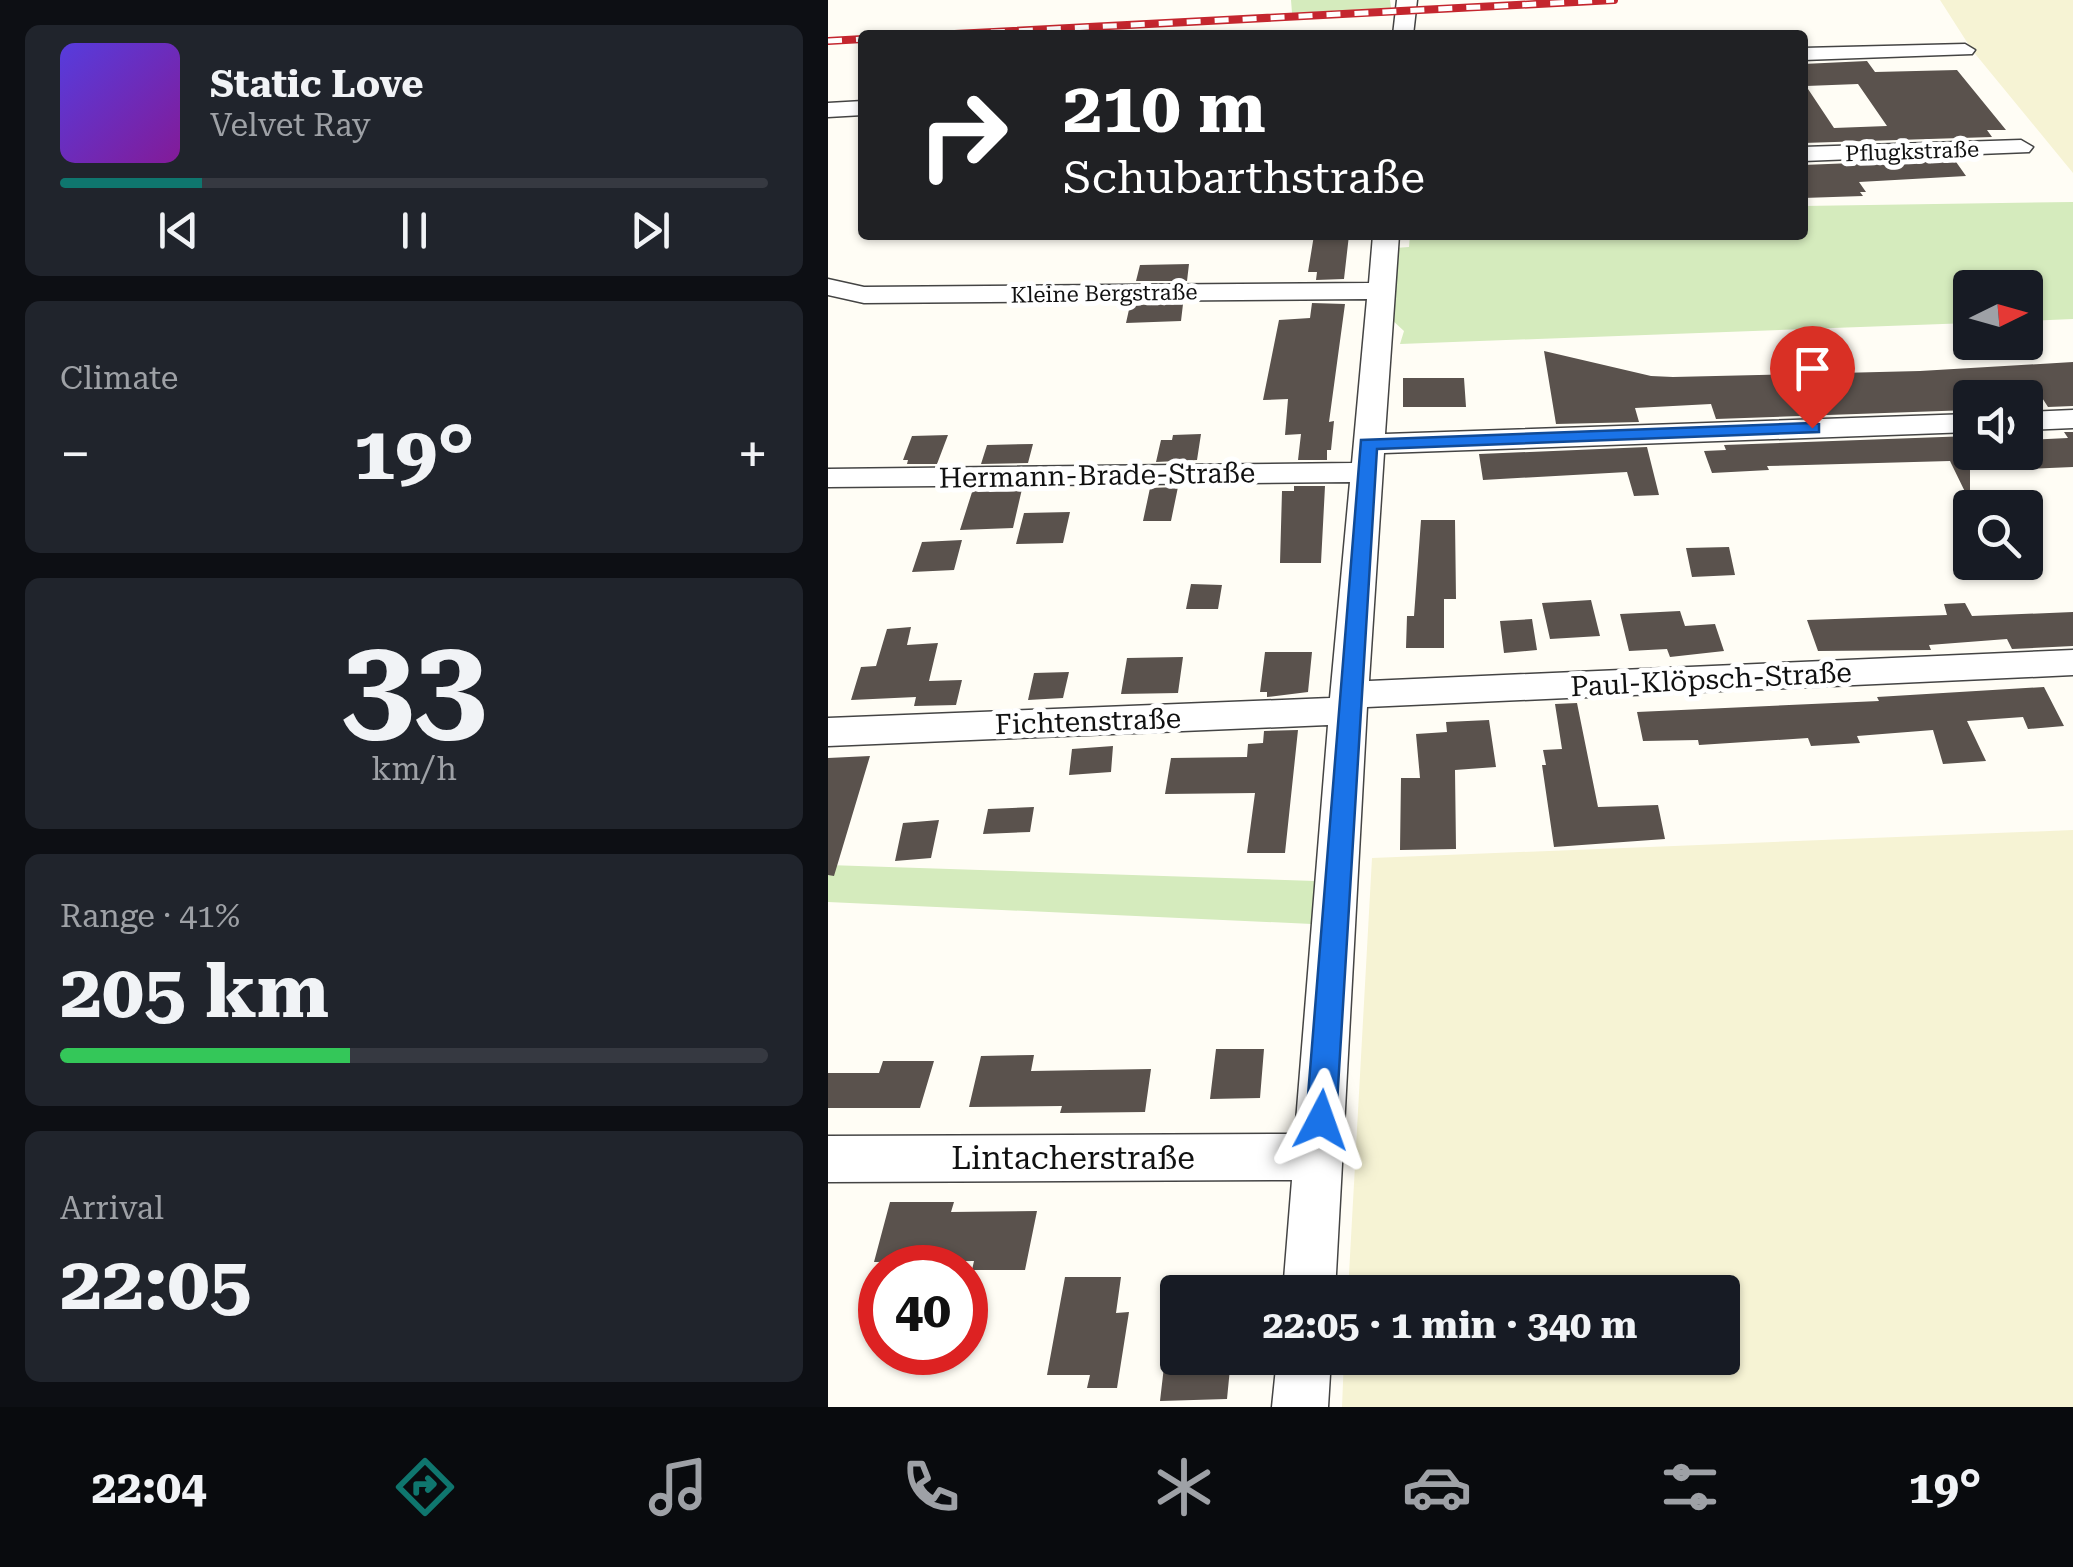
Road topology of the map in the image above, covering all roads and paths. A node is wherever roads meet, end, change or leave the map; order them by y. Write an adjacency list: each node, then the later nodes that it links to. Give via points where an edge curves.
1 (1407, 0): 2 (street)
2 (1404, 30)
3 (1965, 50): 4 (street)
4 (1808, 54)
5 (858, 108): 6 (street)
6 (828, 110)
7 (2021, 147): 8 (street, Pflugkstraße)
8 (1808, 154)
9 (1386, 240): 11 (street)
10 (828, 287): 11 (street, Kleine Bergstraße, via 864,296)
11 (1381, 290): 15 (street)
12 (2074, 419): 13 (street)
13 (2043, 420)
14 (1953, 423): 15 (street, Hermann-Brade-Straße)
15 (1367, 458): 16 (street, Hermann-Brade-Straße); 18 (street)
16 (828, 478)
17 (2074, 662): 18 (street, Paul-Klöpsch-Straße)
18 (1349, 703): 19 (street, Fichtenstraße); 20 (street)
19 (828, 732)
20 (1318, 1156): 21 (street, Lintacherstraße); 22 (street)
21 (828, 1159)
22 (1309, 1275)
23 (1303, 1375): 24 (street)
24 (1300, 1407)

